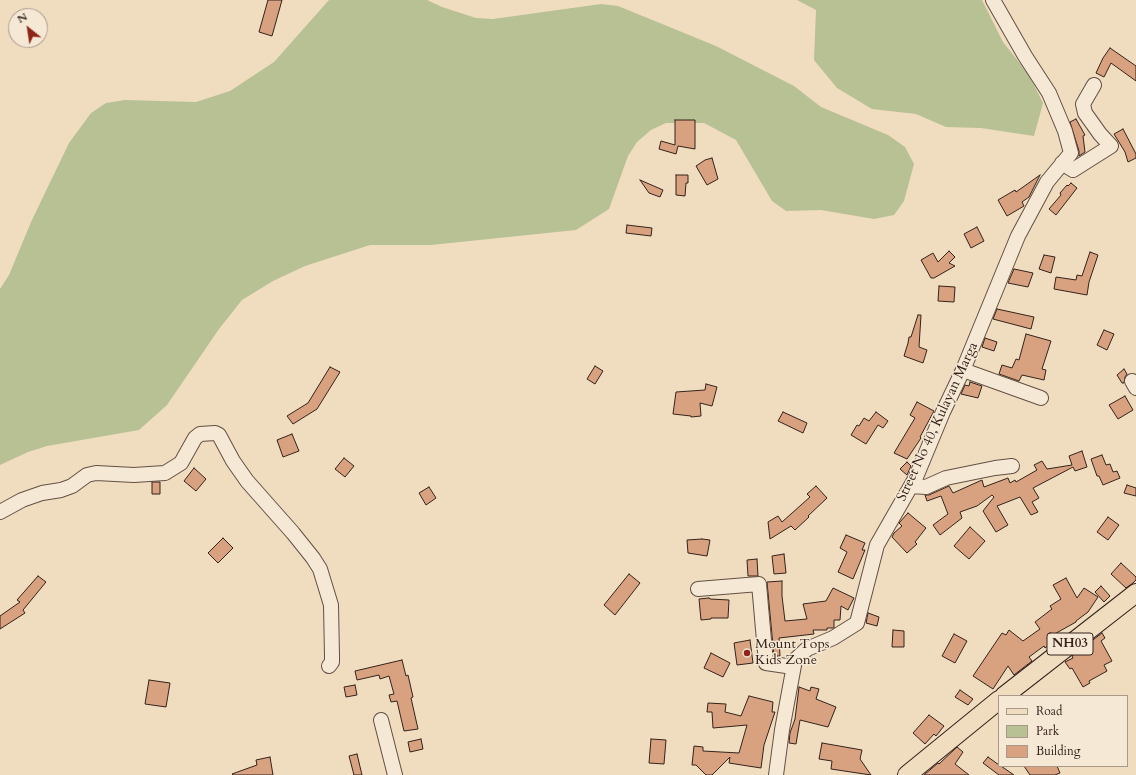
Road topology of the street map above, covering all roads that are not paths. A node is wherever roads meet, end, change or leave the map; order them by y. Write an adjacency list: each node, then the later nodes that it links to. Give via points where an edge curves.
1 (993, 0): 3 (street, Street No 40, Kulayan Marga, via 1049,93 1071,153)
2 (1094, 85): 3 (street, via 1083,104 1085,113 1111,146 1073,170)
3 (1062, 163): 4 (street, Street No 40, Kulayan Marga, via 1047,182 1018,236)
4 (963, 370): 5 (street); 7 (street, Street No 40, Kulayan Marga)
5 (1041, 398)
6 (1012, 466): 7 (street, via 946,478 926,487)
7 (911, 486): 12 (street, Street No 40, Kulayan Marga, via 877,545 857,623 833,638 807,649 795,660)
8 (0, 512): 11 (street, via 22,500 72,486 91,474 165,473 182,462 195,438 200,434 219,435 247,481 293,533 320,569 331,605 332,662)
9 (698, 589): 12 (street, via 759,584 766,663)
10 (1136, 593): 13 (main road, NH03)
11 (329, 666)
12 (793, 667): 17 (street, Street No 40, Kulayan Marga)
13 (1005, 695)
14 (998, 701): 18 (main road)
15 (381, 720): 16 (street)
16 (395, 775)
17 (776, 775)
18 (907, 775)

